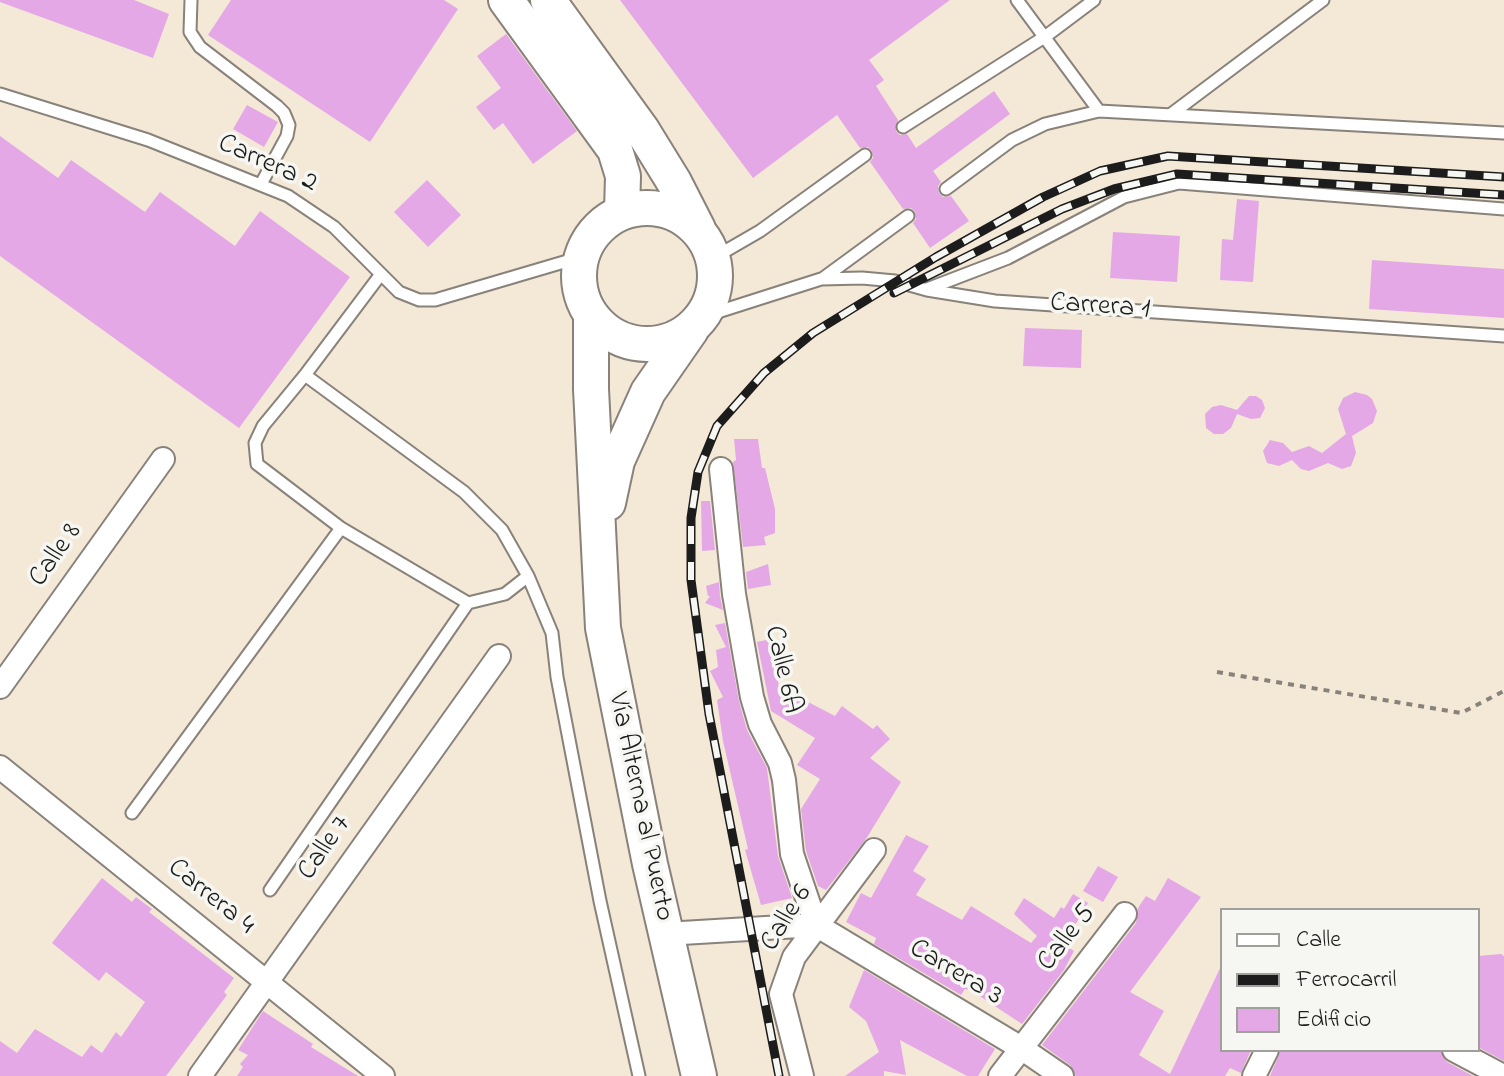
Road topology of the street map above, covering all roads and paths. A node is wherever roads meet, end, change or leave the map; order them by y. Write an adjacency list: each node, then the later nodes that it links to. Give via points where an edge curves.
1 (191, 0): 14 (lane, via 190,32 200,47 277,106 289,125)
2 (506, 0): 17 (main road, via 615,150 623,176)
3 (548, 0): 19 (main road, via 642,130)
4 (1017, 0): 7 (lane)
5 (1094, 0): 7 (lane)
6 (1323, 0): 10 (lane)
7 (1046, 36): 9 (lane); 11 (lane)
8 (0, 94): 14 (lane, Carrera 2, via 148,140)
9 (1099, 111): 10 (lane); 15 (lane, via 1045,124 1012,140)
10 (1170, 115): 12 (lane)
11 (903, 127)
12 (1504, 133)
13 (865, 155): 19 (lane, via 722,253)
14 (261, 184): 21 (lane, Carrera 2, via 322,218)
15 (946, 189)
16 (1504, 209): 23 (lane, via 1179,183 1124,197 1008,258)
17 (622, 212): 19 (main road, via 663,209 682,217); 20 (main road, via 590,238)
18 (908, 216): 22 (lane)
19 (705, 241): 25 (main road, via 716,269 715,286)
20 (581, 257): 21 (lane, Carrera 2, via 435,300 399,292); 24 (main road, via 582,298)
21 (381, 274): 27 (lane)
22 (821, 279): 23 (lane, Carrera 1, via 895,281); 25 (lane, Carrera 1)
23 (927, 290): 26 (lane, Carrera 1, via 995,301)
24 (591, 316): 25 (main road, Carrera 1, via 606,332 649,345 671,341); 31 (main road, Vía Alterna al Puerto)
25 (697, 324): 31 (main road, Vía Alterna al Puerto, via 648,392 617,461)
26 (1504, 336)
27 (305, 375): 30 (lane, via 263,426 255,443 257,464); 32 (lane, via 464,492 502,530)
28 (163, 459): 36 (street, Calle 8)
29 (721, 469): 43 (street, Calle 6A, via 752,697 780,763 792,854)
30 (341, 528): 33 (lane); 39 (lane)
31 (600, 535): 44 (main road, Vía Alterna al Puerto, via 603,628)
32 (528, 576): 33 (lane, via 505,594); 51 (lane, via 552,633 597,886)
33 (468, 603): 41 (lane)
34 (499, 656): 45 (street, Calle 7)
35 (1217, 672): 37 (path, via 1461,713)
36 (0, 687)
37 (1504, 691)
38 (0, 767): 45 (street, Carrera 4)
39 (132, 813)
40 (874, 850): 43 (street, Calle 6)
41 (270, 890)
42 (1125, 914): 46 (street, Calle 5)
43 (816, 925): 44 (street); 46 (street, Carrera 3); 53 (street, Calle 6, via 794,957 781,994)
44 (665, 934): 52 (main road, Vía Alterna al Puerto)
45 (267, 983): 49 (street, Calle 7); 50 (street, Carrera 4)
46 (1021, 1048): 54 (street, Calle 5); 55 (street, Carrera 3)
47 (1266, 1052): 56 (street)
48 (1458, 1052): 57 (street)
49 (200, 1076)
50 (383, 1076)
51 (639, 1076)
52 (699, 1076)
53 (802, 1076)
54 (1000, 1076)
55 (1062, 1076)
56 (1254, 1076)
57 (1503, 1076)

